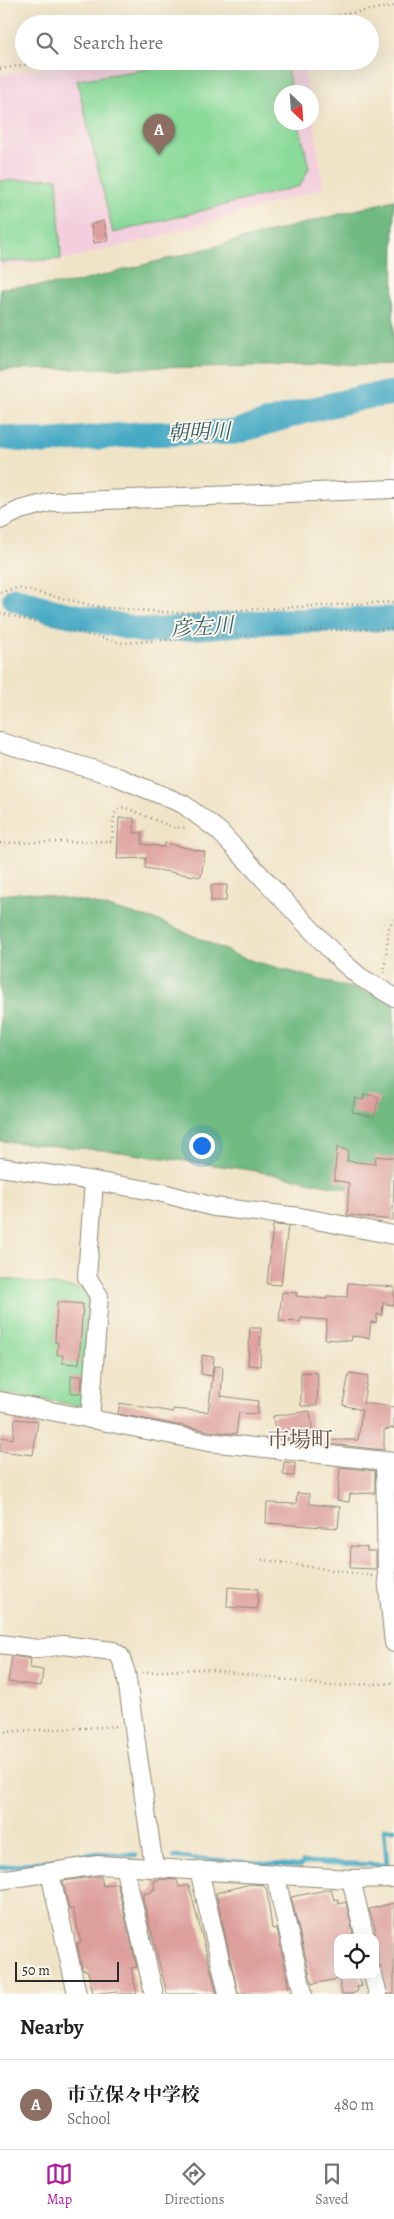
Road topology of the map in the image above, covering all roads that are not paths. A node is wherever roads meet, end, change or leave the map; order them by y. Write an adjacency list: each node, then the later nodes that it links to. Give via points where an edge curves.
1 (394, 489): 2 (street, via 51,502 20,510)
2 (0, 520)
3 (0, 742): 4 (street, via 123,779 162,794 204,818 337,957)
4 (388, 994)
5 (0, 1167): 6 (street)
6 (94, 1181): 7 (street, via 159,1192 214,1207 300,1217); 9 (street, via 87,1277 100,1296)
7 (394, 1235)
8 (0, 1401): 9 (street)
9 (90, 1419): 10 (street, via 208,1442)
10 (389, 1461): 11 (street, via 387,1577)
11 (394, 1643)
12 (0, 1644): 14 (street, via 38,1648 63,1645 113,1651 120,1656 126,1674)
13 (124, 1866): 14 (street); 16 (street, via 98,1865); 24 (street)
14 (154, 1867): 15 (street)
15 (199, 1870): 17 (street); 25 (street)
16 (50, 1873): 20 (street); 23 (street)
17 (275, 1874): 19 (street); 26 (street)
18 (394, 1878): 19 (street)
19 (351, 1879): 21 (street)
20 (0, 1880)
21 (364, 1934)
22 (374, 1979): 27 (street)
23 (77, 1994)
24 (154, 1994)
25 (228, 1994)
26 (303, 1994)
27 (378, 1994)

